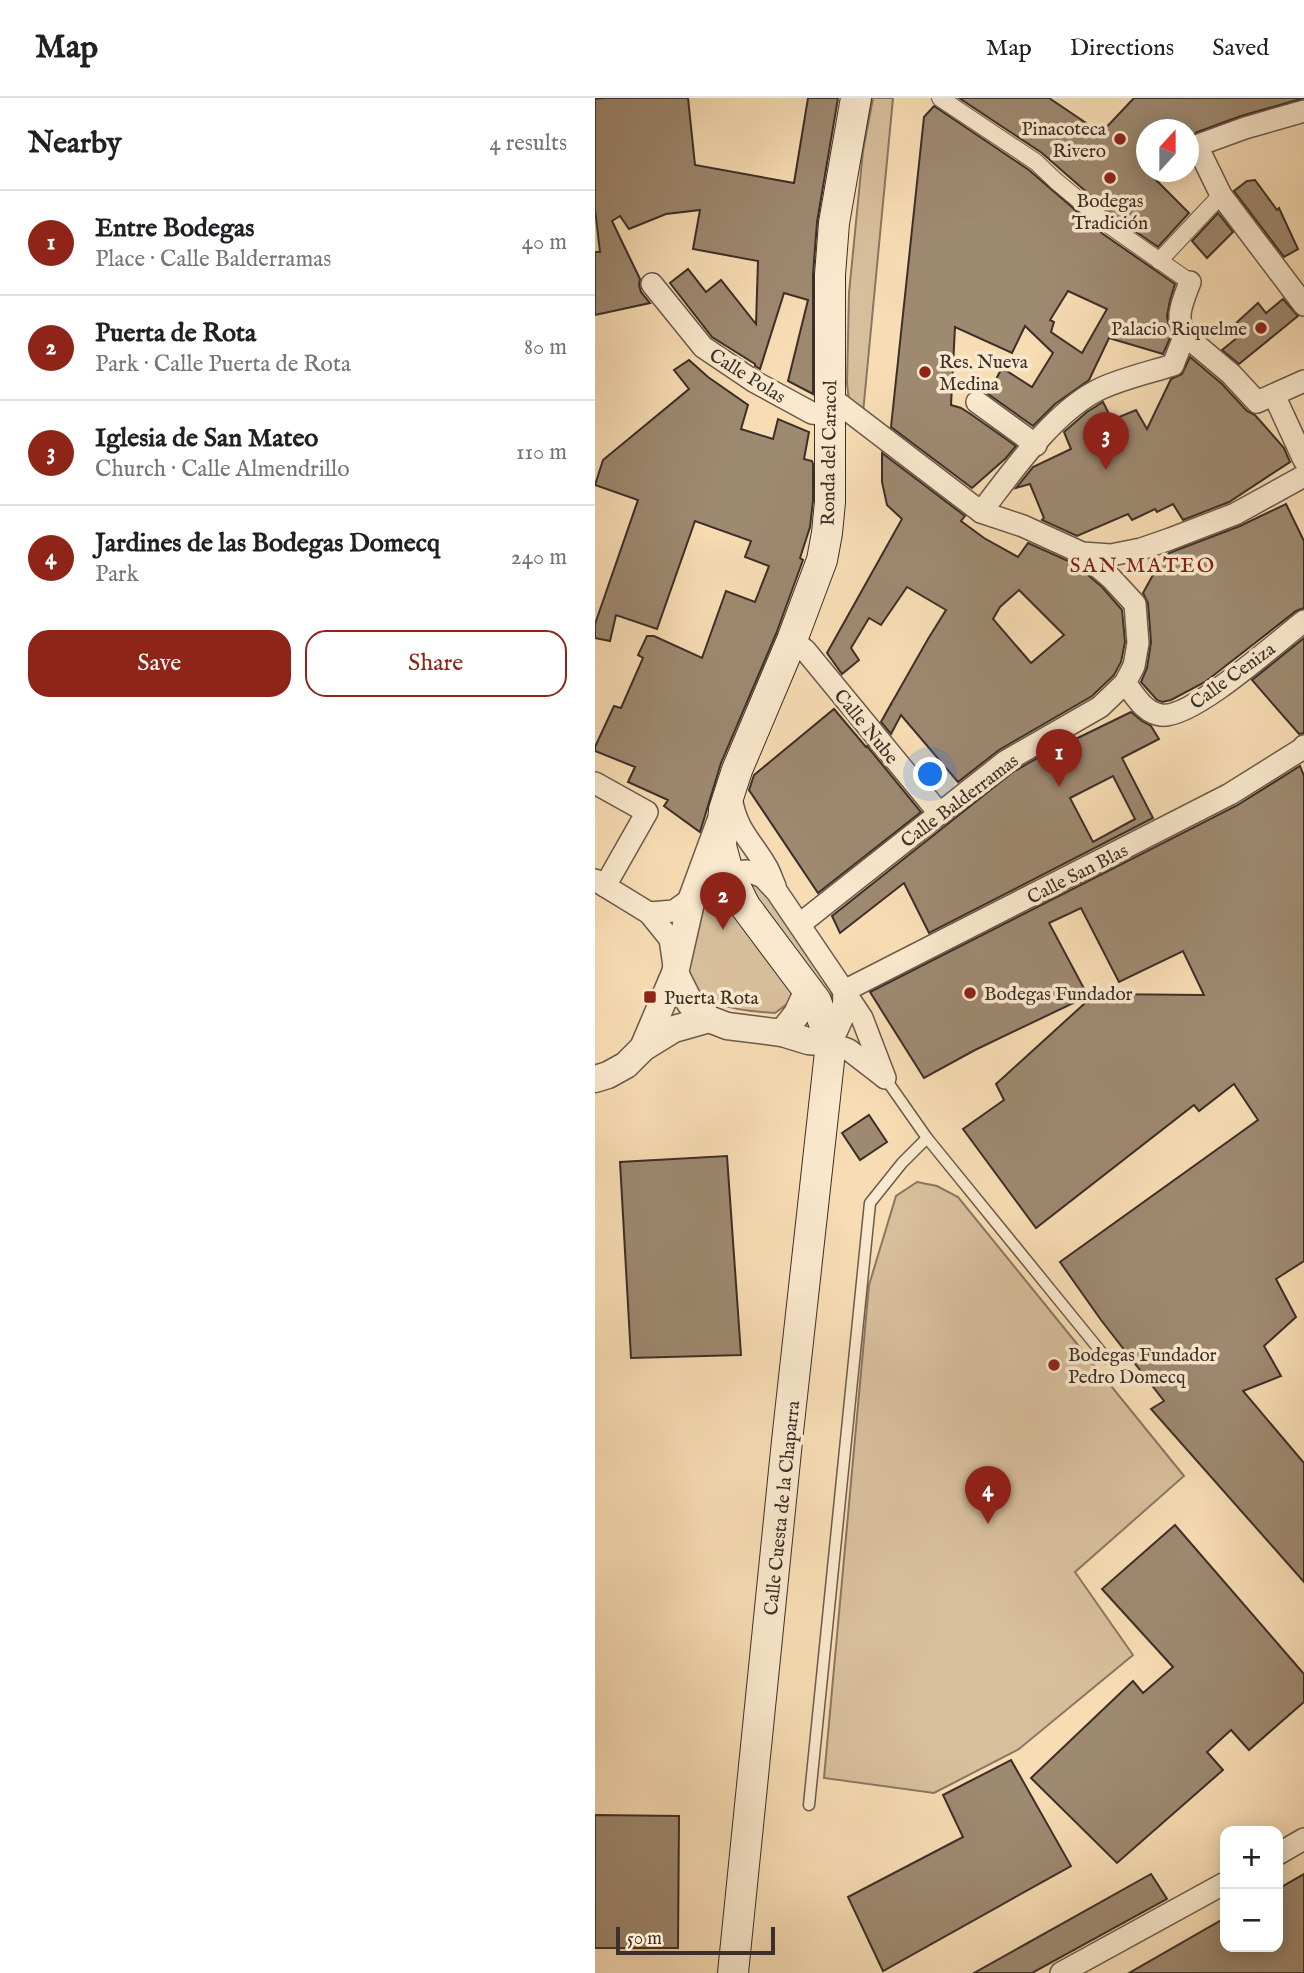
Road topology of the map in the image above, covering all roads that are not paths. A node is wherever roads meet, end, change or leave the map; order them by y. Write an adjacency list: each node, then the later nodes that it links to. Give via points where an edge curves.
1 (856, 98): 14 (main road, Ronda del Caracol, via 834,223)
2 (940, 98): 5 (street, via 1036,162)
3 (1304, 111): 4 (street, via 1201,144 1199,149)
4 (1221, 195): 5 (street); 6 (street)
5 (1159, 261): 7 (street)
6 (1296, 278): 9 (street)
7 (1189, 282): 10 (street, via 1179,313)
8 (652, 284): 14 (street, Calle Polas, via 703,347 811,413)
9 (1304, 305)
10 (1187, 337): 12 (street, via 1257,402); 15 (street, via 1173,365 1098,390 1076,404)
11 (1304, 382): 12 (street)
12 (1274, 395): 16 (street)
13 (977, 402): 15 (street)
14 (829, 406): 18 (street); 21 (main road, Ronda del Caracol, via 827,533 822,560)
15 (1035, 445): 18 (street)
16 (1304, 460)
17 (1304, 476): 19 (street, via 1235,514 1170,539 1111,555)
18 (981, 512): 19 (street)
19 (1082, 553): 22 (street, Calle Balderramas, via 1135,604 1138,643)
20 (1304, 621): 22 (street, Calle Ceniza, via 1205,697 1173,715 1152,713)
21 (792, 640): 25 (main road, Ronda del Caracol); 26 (street, Calle Nube, via 805,649)
22 (1125, 683): 26 (street, Calle Balderramas, via 1100,707 1006,761)
23 (1303, 749): 35 (street, Calle San Blas, via 1230,794)
24 (595, 783): 28 (street, via 647,811)
25 (727, 801): 27 (main road, Ronda del Caracol, via 721,846); 29 (street); 30 (street)
26 (940, 814): 32 (street, Calle Balderramas)
27 (728, 872): 29 (street, via 747,871 763,877); 30 (street); 34 (main road, Ronda del Caracol, via 745,906)
28 (600, 883): 31 (street)
29 (777, 892): 32 (street)
30 (692, 898): 31 (street, via 674,911); 33 (street)
31 (649, 913): 33 (street, via 670,939)
32 (800, 924): 35 (street)
33 (675, 973): 36 (street, via 690,1003); 39 (street)
34 (809, 990): 37 (street); 38 (main road, Ronda del Caracol)
35 (844, 991): 38 (street, via 843,1017); 40 (street, via 862,1018)
36 (709, 1019): 37 (street); 39 (street, via 674,1029)
37 (782, 1033): 38 (street)
38 (831, 1043): 40 (street, via 849,1050); 48 (main road, Calle Cuesta de la Chaparra)
39 (643, 1048): 41 (street, via 626,1065)
40 (885, 1078): 42 (lane)
41 (595, 1079)
42 (927, 1138): 43 (lane); 44 (lane, via 870,1203)
43 (1106, 1358)
44 (809, 1805)
45 (1304, 1839): 46 (street)
46 (1283, 1851)
47 (1220, 1885): 49 (street)
48 (733, 1973)
49 (1061, 1973)

